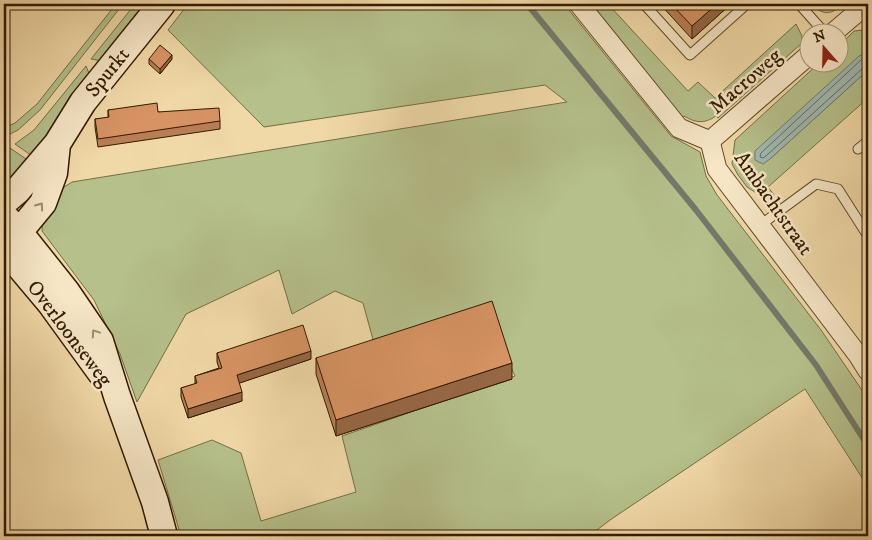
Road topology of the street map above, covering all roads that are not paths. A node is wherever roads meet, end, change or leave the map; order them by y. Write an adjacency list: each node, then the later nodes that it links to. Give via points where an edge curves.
1 (162, 4): 12 (street, Spurkt, via 84,102)
2 (644, 4): 3 (lane, via 690,55)
3 (747, 4)
4 (798, 4): 7 (lane)
5 (581, 5): 11 (street, Ambachtstraat, via 679,128)
6 (865, 11): 8 (street)
7 (815, 22)
8 (849, 22)
9 (800, 63): 11 (street, Macroweg)
10 (868, 140): 13 (lane)
11 (710, 141): 15 (street, Ambachtstraat, via 717,169)
12 (57, 144): 14 (street, Spurkt); 16 (street, Spurkt, one-way to 12, via 43,203 54,174)
13 (858, 149)
14 (4, 202)
15 (759, 226): 17 (lane, via 816,184 838,189); 18 (street, Ambachtstraat)
16 (8, 232): 19 (street, Overloonseweg, via 66,291 100,341)
17 (868, 236)
18 (868, 371)
19 (164, 536)

